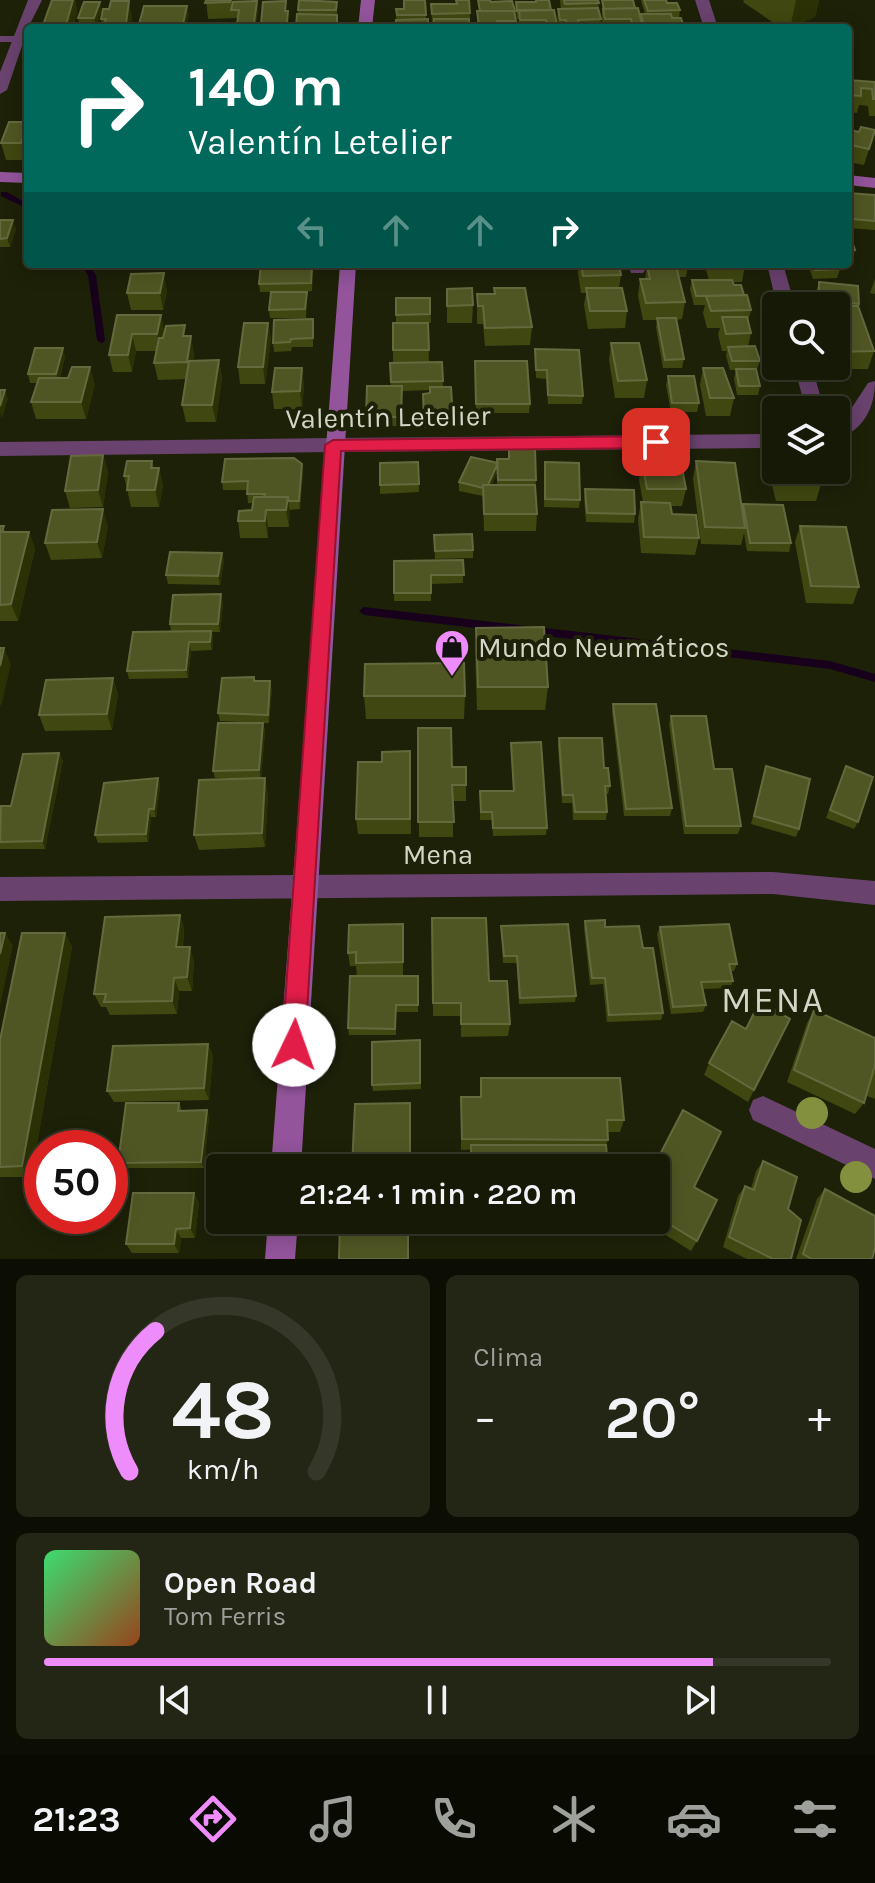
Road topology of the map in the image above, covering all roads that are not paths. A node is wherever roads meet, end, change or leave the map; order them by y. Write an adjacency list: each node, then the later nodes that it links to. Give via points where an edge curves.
1 (35, 0): 4 (street)
2 (368, 0): 5 (main road)
3 (702, 0): 6 (street)
4 (26, 24)
5 (365, 24)
6 (710, 24)
7 (24, 29): 9 (street)
8 (0, 39): 9 (lane)
9 (20, 39): 10 (street)
10 (0, 90)
11 (0, 177): 12 (main road)
12 (24, 178)
13 (852, 180): 14 (main road)
14 (875, 183)
15 (348, 268): 21 (main road)
16 (776, 268): 17 (street)
17 (782, 292)
18 (875, 387): 19 (street)
19 (850, 423)
20 (762, 441): 21 (street, Valentín Letelier)
21 (333, 445): 22 (street, Valentín Letelier); 23 (main road)
22 (0, 449)
23 (304, 885): 24 (street, Mena); 25 (street, Mena, via 773,883); 27 (main road)
24 (0, 889)
25 (875, 893)
26 (763, 1110): 28 (street)
27 (287, 1154)
28 (875, 1164)
29 (282, 1234): 30 (main road)
30 (280, 1259)

